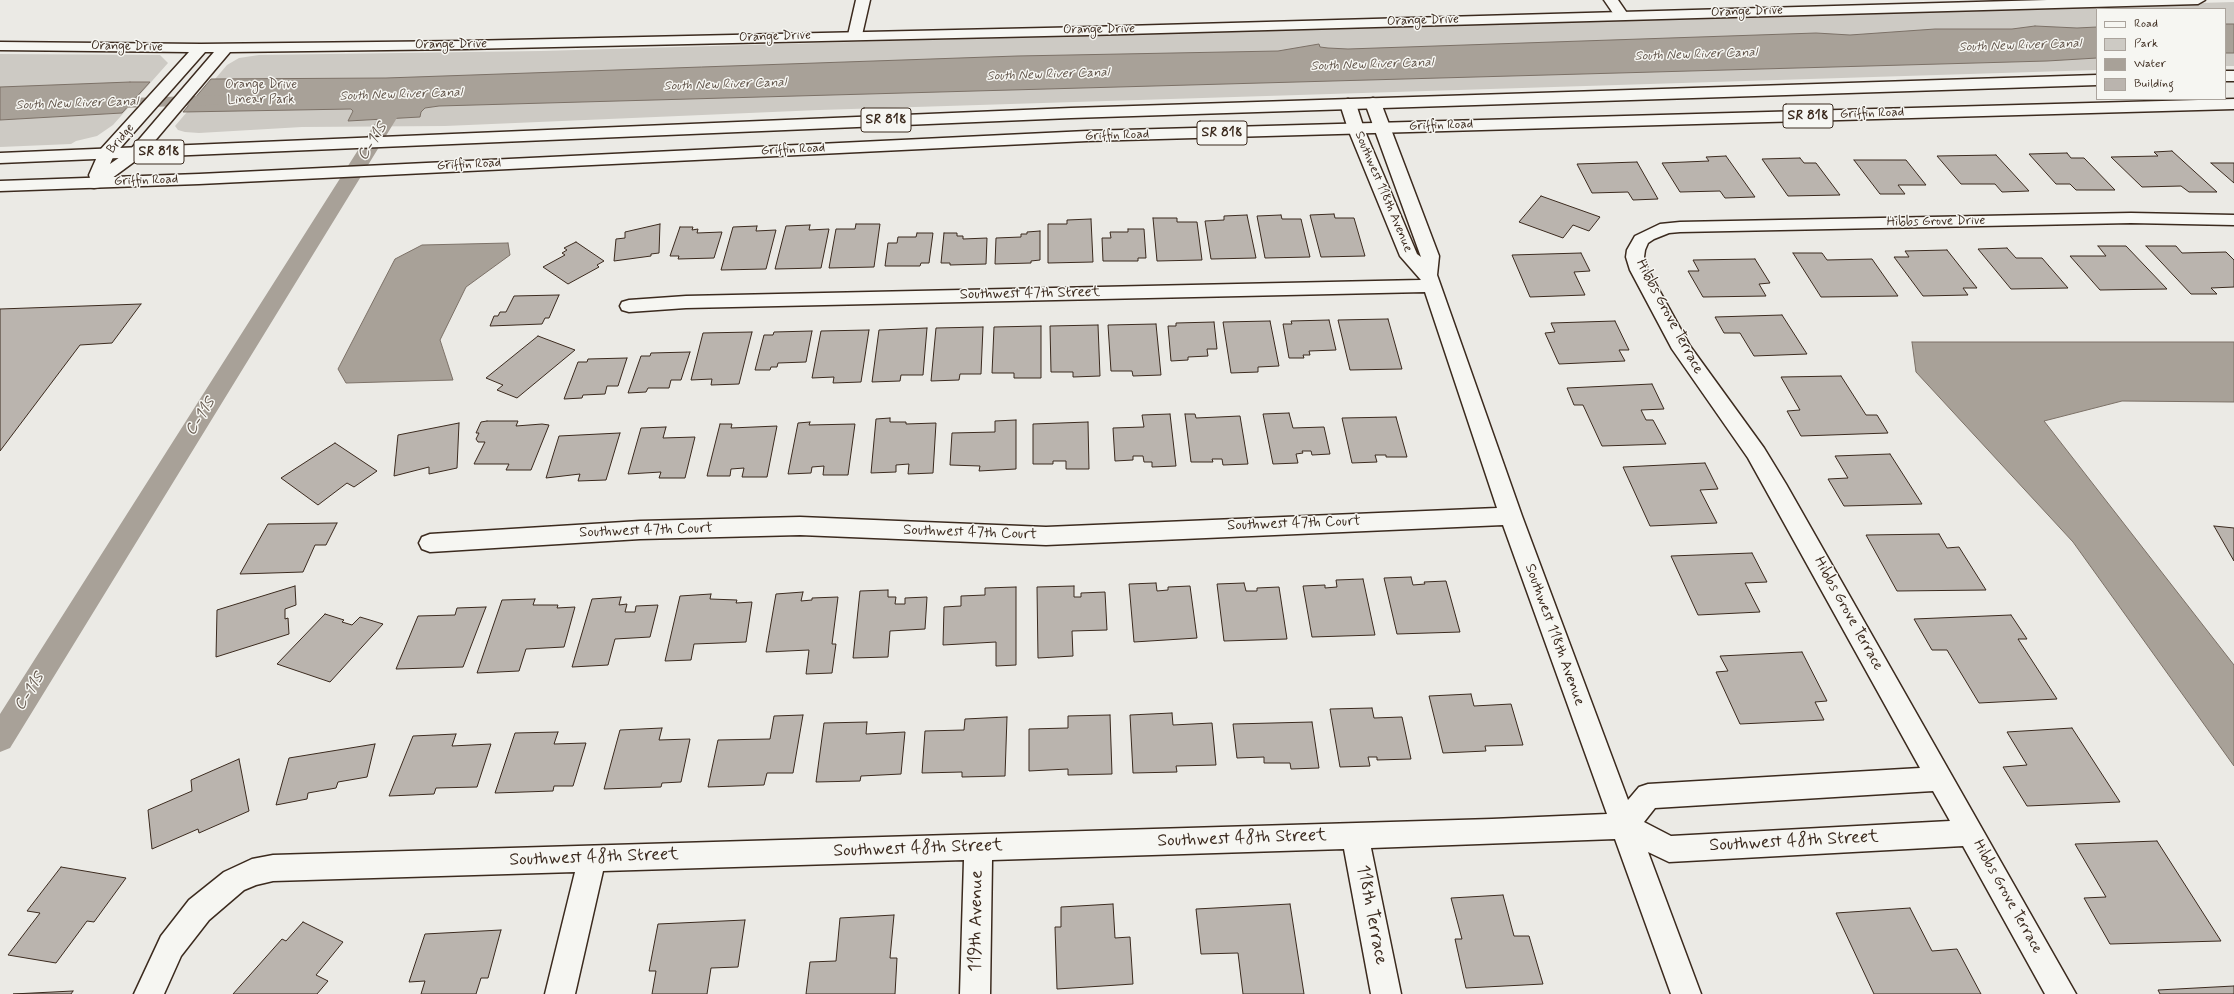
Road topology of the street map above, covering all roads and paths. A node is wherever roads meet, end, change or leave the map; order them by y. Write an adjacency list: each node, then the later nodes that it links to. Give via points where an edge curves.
1 (863, 0): 5 (street)
2 (1612, 0): 4 (street)
3 (2198, 0): 4 (street, Orange Drive)
4 (1622, 16): 5 (street, Orange Drive)
5 (855, 35): 8 (street, Orange Drive, via 465,46)
6 (0, 46): 7 (street, Orange Drive)
7 (201, 48): 8 (street, Orange Drive); 16 (street, Bridge)
8 (226, 48): 15 (street, Bridge)
9 (2096, 80): 10 (street, Griffin Road / SR 818)
10 (1373, 103): 11 (street, Griffin Road / SR 818); 13 (street, Southwest 118th Avenue)
11 (1348, 104): 14 (street, Southwest 118th Avenue); 15 (street, Griffin Road / SR 818, via 1071,112 318,143)
12 (2234, 104): 13 (street, Griffin Road / SR 818)
13 (1382, 128): 14 (street, Griffin Road / SR 818); 22 (street, Southwest 118th Avenue, via 1430,256)
14 (1356, 129): 18 (street, Griffin Road / SR 818, via 1079,137); 22 (street, Southwest 118th Avenue, via 1409,256)
15 (136, 153): 16 (street, Griffin Road / SR 818); 18 (street, Bridge)
16 (106, 154): 17 (street, Griffin Road / SR 818); 18 (street, Bridge)
17 (0, 158)
18 (94, 182): 19 (street, Griffin Road / SR 818)
19 (0, 186)
20 (2234, 220): 21 (street, Hibbs Grove Drive, via 2131,218 1680,227 1655,231)
21 (1641, 240): 26 (street, Hibbs Grove Terrace, via 1636,250 1636,264 1682,349 1760,459)
22 (1430, 280): 23 (street, Southwest 47th Street); 24 (street, Southwest 118th Avenue)
23 (629, 306)
24 (1510, 516): 25 (street, Southwest 47th Court, via 1046,536 800,526 640,530); 27 (street, Southwest 118th Avenue)
25 (430, 543)
26 (1940, 779): 27 (street, via 1648,796); 28 (street, Hibbs Grove Terrace)
27 (1624, 826): 28 (street, Southwest 48th Street, via 1668,849); 29 (street, Southwest 48th Street); 36 (street, Southwest 118th Avenue)
28 (1970, 832): 37 (street, Hibbs Grove Terrace)
29 (1355, 835): 30 (street, Southwest 48th Street); 35 (street, 118th Terrace)
30 (978, 847): 31 (street, Southwest 48th Street); 34 (street, 119th Avenue)
31 (592, 858): 32 (street, Southwest 48th Street, via 273,868 252,872 218,892 199,910 171,946); 33 (street)
32 (150, 994)
33 (560, 994)
34 (976, 994)
35 (1386, 994)
36 (1686, 994)
37 (2061, 994)

